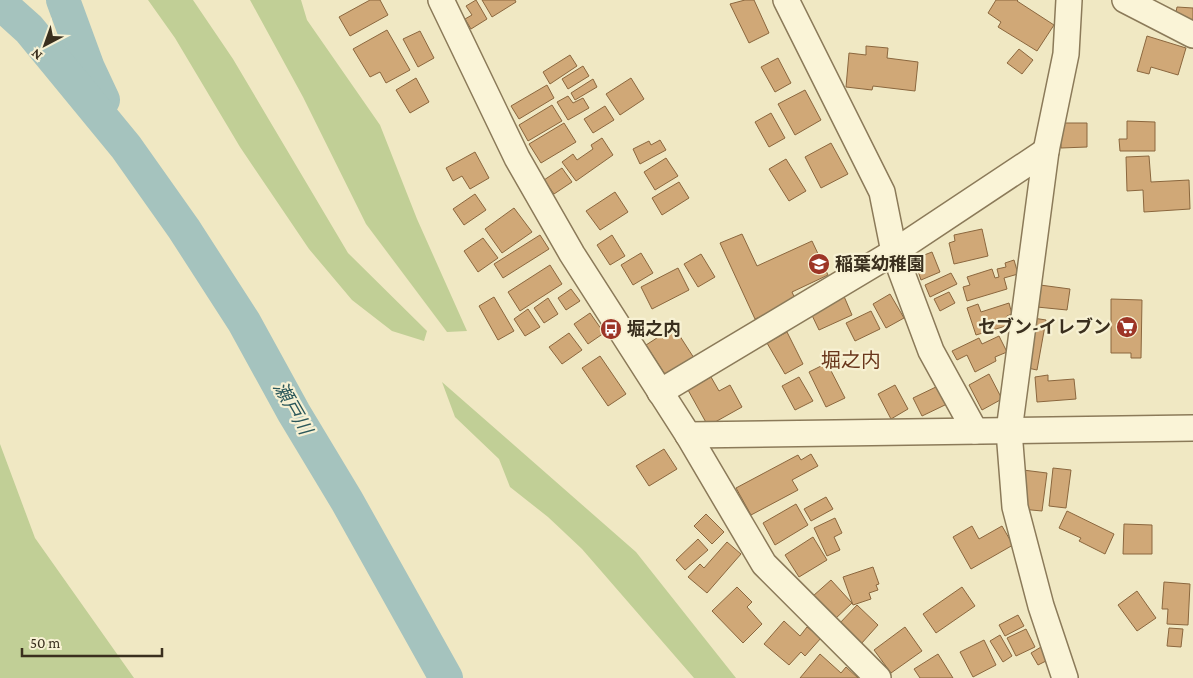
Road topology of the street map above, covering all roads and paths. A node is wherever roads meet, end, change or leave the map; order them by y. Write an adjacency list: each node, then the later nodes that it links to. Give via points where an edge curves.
1 (441, 0): 8 (street, via 516,158 572,254)
2 (786, 0): 7 (street, via 882,192)
3 (1069, 0): 6 (street, via 1066,54)
4 (1125, 0): 5 (street)
5 (1193, 35)
6 (1046, 151): 7 (street); 10 (street)
7 (894, 252): 8 (street); 11 (street, via 931,351)
8 (660, 392): 12 (street)
9 (1193, 428): 10 (street)
10 (1009, 430): 11 (street); 14 (street, via 1015,507 1041,606)
11 (975, 431): 12 (street)
12 (688, 435): 13 (street, via 764,564)
13 (878, 678)
14 (1065, 678)

